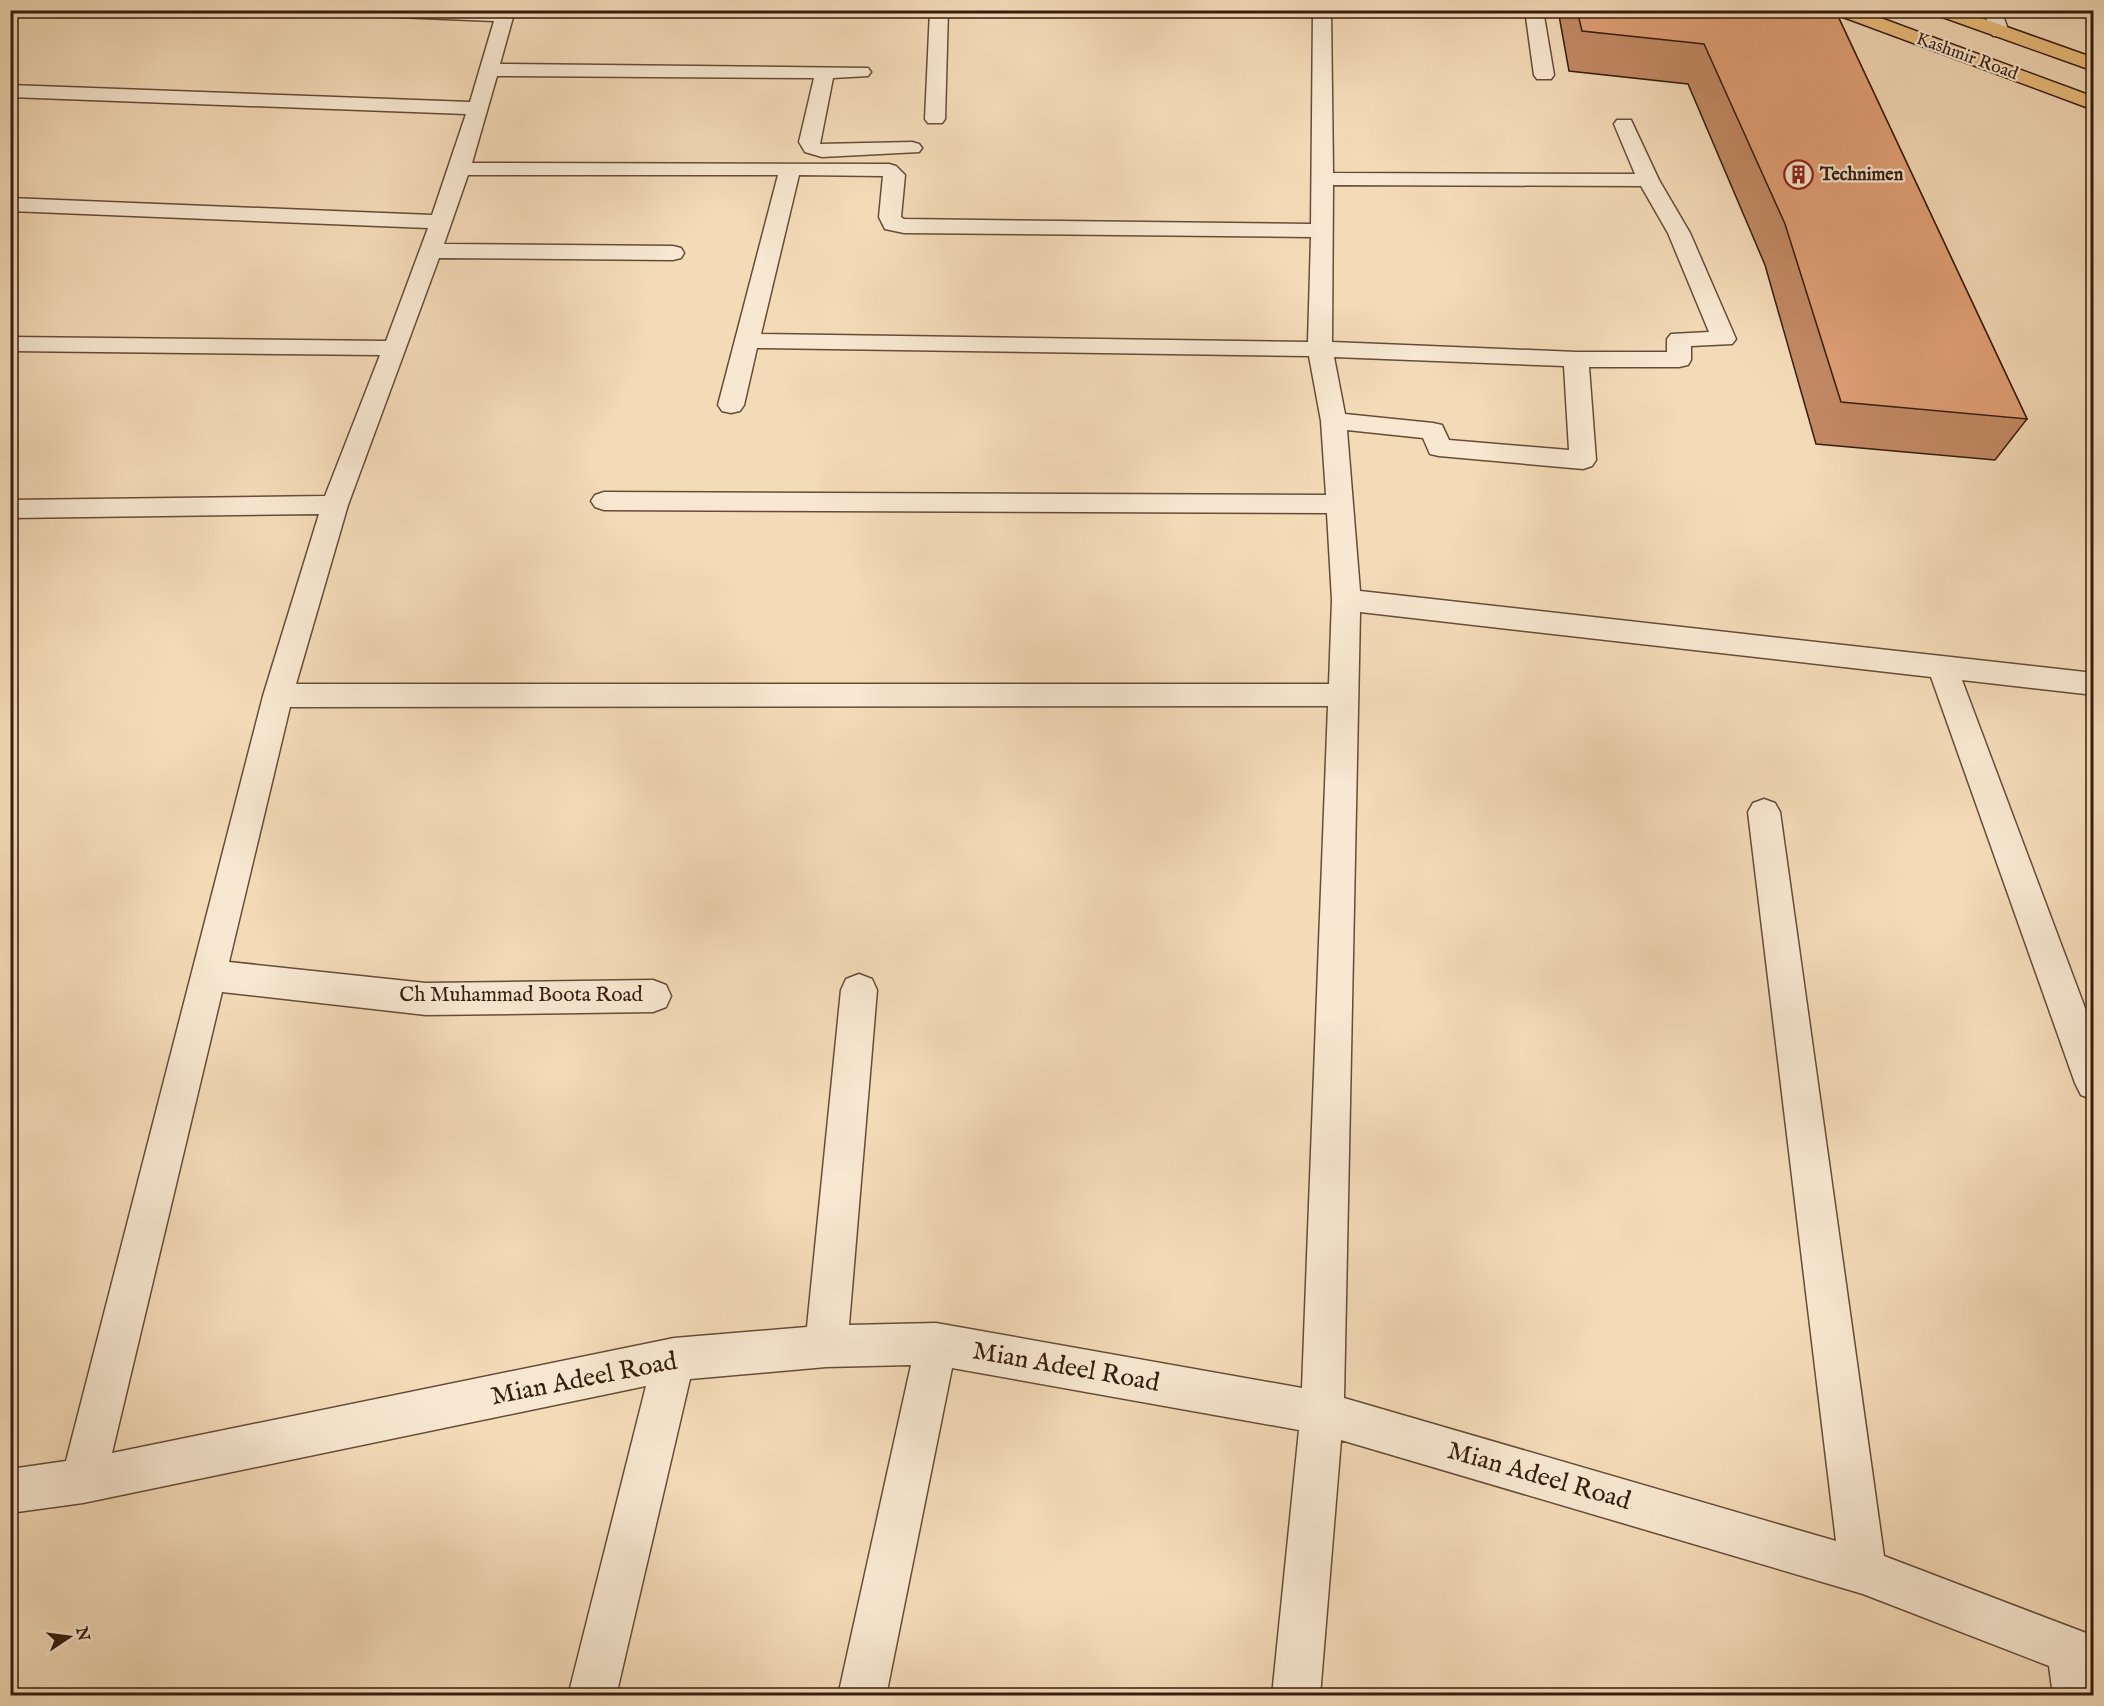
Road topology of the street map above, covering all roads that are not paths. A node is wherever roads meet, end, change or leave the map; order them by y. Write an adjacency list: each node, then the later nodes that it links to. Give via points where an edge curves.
1 (348, 10): 8 (street)
2 (939, 10): 18 (street)
3 (1322, 10): 23 (street)
4 (1534, 10): 14 (street)
5 (1841, 10): 16 (main road, Kashmir Road)
6 (1940, 10): 9 (main road, Kashmir Road)
7 (1992, 10): 9 (street)
8 (505, 13): 11 (street)
9 (2000, 32): 10 (main road, Kashmir Road)
10 (2094, 65)
11 (489, 70): 12 (street); 17 (street)
12 (825, 72): 13 (street); 20 (street, via 809,142 812,148)
13 (861, 72)
14 (1544, 75)
15 (10, 91): 17 (street)
16 (2094, 104)
17 (477, 108): 21 (street)
18 (934, 119)
19 (1624, 124): 24 (street)
20 (912, 148)
21 (460, 169): 22 (street); 26 (street)
22 (790, 170): 27 (street, via 889,170 894,175 890,217 893,224 904,226); 30 (street)
23 (1321, 178): 24 (street); 27 (street)
24 (1648, 180): 34 (street, via 1679,233 1724,339 1679,339 1679,360)
25 (10, 204): 26 (street)
26 (440, 222): 28 (street)
27 (1322, 231): 33 (street)
28 (430, 251): 29 (street); 32 (street)
29 (673, 254)
30 (748, 342): 33 (street); 35 (street)
31 (10, 344): 32 (street)
32 (395, 348): 39 (street)
33 (1320, 349): 34 (street); 36 (street)
34 (1576, 358): 36 (street, via 1582,460 1438,448 1433,430)
35 (731, 405)
36 (1334, 421): 38 (street)
37 (604, 501): 38 (street)
38 (1341, 504): 41 (street)
39 (335, 505): 40 (street); 45 (street)
40 (10, 509)
41 (1346, 600): 42 (street); 44 (street)
42 (1942, 668): 43 (street); 50 (street)
43 (2094, 684)
44 (1343, 695): 45 (street); 54 (street)
45 (278, 696): 47 (street)
46 (1764, 812): 57 (street)
47 (209, 975): 49 (street, Ch Muhammad Boota Road, via 426,999); 55 (street)
48 (860, 990): 52 (street)
49 (653, 996)
50 (2094, 1083)
51 (936, 1344): 52 (street, Mian Adeel Road); 54 (street, Mian Adeel Road); 60 (street)
52 (826, 1346): 53 (street, Mian Adeel Road)
53 (674, 1359): 55 (street, Mian Adeel Road); 59 (street)
54 (1322, 1413): 57 (street, Mian Adeel Road); 61 (street)
55 (83, 1481): 56 (street, Mian Adeel Road)
56 (10, 1491)
57 (1863, 1571): 58 (street, Mian Adeel Road)
58 (2080, 1669)
59 (592, 1695)
60 (862, 1695)
61 (1296, 1695)

